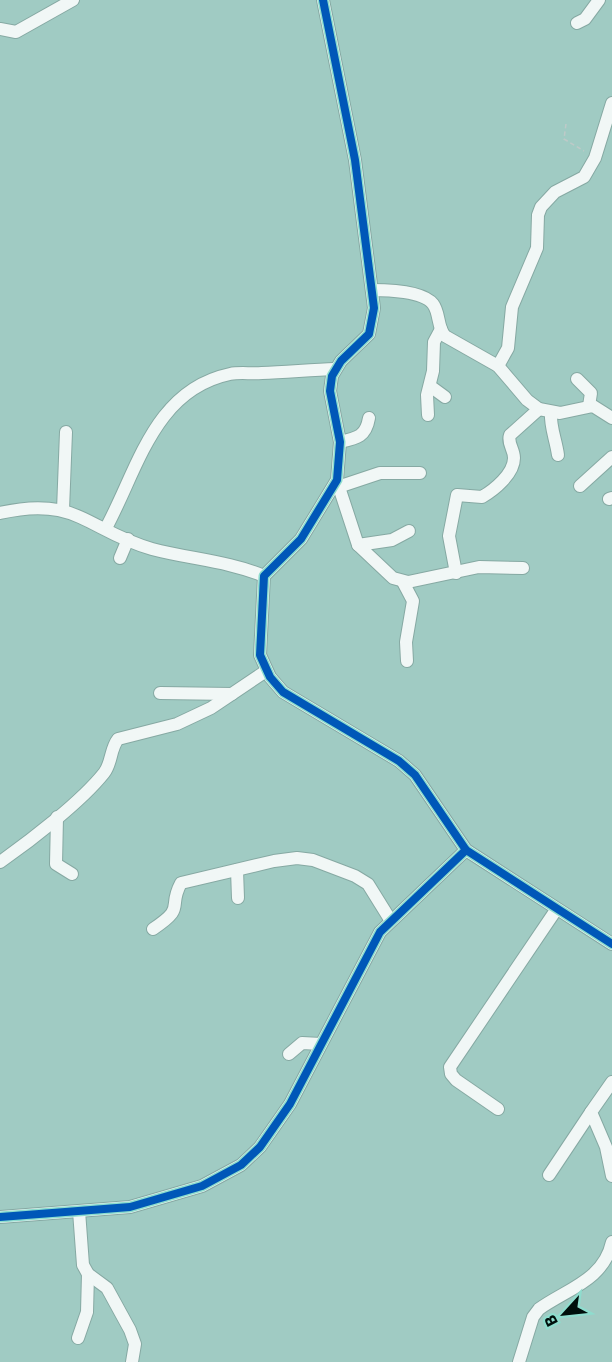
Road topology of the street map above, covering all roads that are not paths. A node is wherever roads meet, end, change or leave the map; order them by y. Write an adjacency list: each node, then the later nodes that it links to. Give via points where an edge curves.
1 (73, 0): 5 (street, via 16,32)
2 (323, 0): 7 (street, via 355,160)
3 (599, 0): 4 (street, via 591,14)
4 (577, 22)
5 (0, 29)
6 (612, 103): 9 (street, via 595,158 584,177 555,192 538,215 537,248 512,307 508,348)
7 (372, 290): 8 (street, via 397,290 429,301); 10 (street, via 374,308 369,334)
8 (441, 329): 9 (street, via 450,340); 12 (street, via 434,342)
9 (498, 366): 15 (street)
10 (335, 369): 21 (street, via 330,391); 29 (street, via 232,374 200,384 182,396 159,422)
11 (577, 379): 14 (street, via 591,393)
12 (430, 386): 13 (street); 17 (street)
13 (445, 397)
14 (589, 406): 16 (street); 19 (street, via 598,407)
15 (539, 408): 16 (street); 35 (street, via 510,435 514,460 499,484 482,497 457,495 449,536)
16 (551, 413): 22 (street)
17 (428, 415)
18 (369, 417): 21 (street, via 362,435)
19 (612, 418)
20 (66, 432): 27 (street)
21 (340, 442): 26 (street)
22 (558, 455)
23 (612, 457): 25 (street)
24 (420, 473): 26 (street, via 380,473)
25 (580, 486)
26 (335, 488): 32 (street); 36 (street, via 301,539)
27 (63, 510): 28 (street, via 27,507); 29 (street)
28 (0, 513)
29 (106, 528): 31 (street)
30 (409, 531): 32 (street, via 392,540)
31 (128, 539): 33 (street); 36 (street, via 172,554 238,565)
32 (358, 545): 37 (street, via 393,578)
33 (120, 558)
34 (523, 568): 35 (street, via 479,567)
35 (456, 573): 37 (street)
36 (264, 576): 39 (street, via 260,655)
37 (403, 582): 38 (street, via 414,608 406,642)
38 (407, 661)
39 (266, 671): 41 (street); 43 (street, via 283,692 399,761 415,775)
40 (160, 693): 41 (street)
41 (233, 694): 42 (street, via 167,728 118,739 106,772)
42 (57, 817): 44 (street); 46 (street, via 57,864)
43 (466, 850): 48 (street); 49 (street)
44 (0, 862)
45 (237, 870): 47 (street); 49 (street, via 274,861 313,860 368,884); 50 (street, via 181,883 175,910)
46 (72, 874)
47 (237, 898)
48 (556, 910): 51 (street); 55 (street, via 450,1067 456,1080)
49 (391, 921): 52 (street, via 377,937)
50 (153, 929)
51 (612, 944)
52 (321, 1044): 53 (street, via 302,1043); 59 (street, via 279,1121 241,1165 172,1197 130,1207)
53 (289, 1054)
54 (612, 1082): 56 (street)
55 (498, 1109)
56 (591, 1112): 57 (street); 58 (street, via 606,1147)
57 (549, 1174)
58 (612, 1176)
59 (79, 1211): 60 (street); 62 (street, via 81,1252)
60 (0, 1217)
61 (612, 1242): 65 (street, via 606,1260 594,1275 539,1309)
62 (88, 1274): 63 (street, via 87,1312); 64 (street, via 107,1288 130,1330 135,1344)
63 (78, 1338)
64 (132, 1362)
65 (519, 1362)

